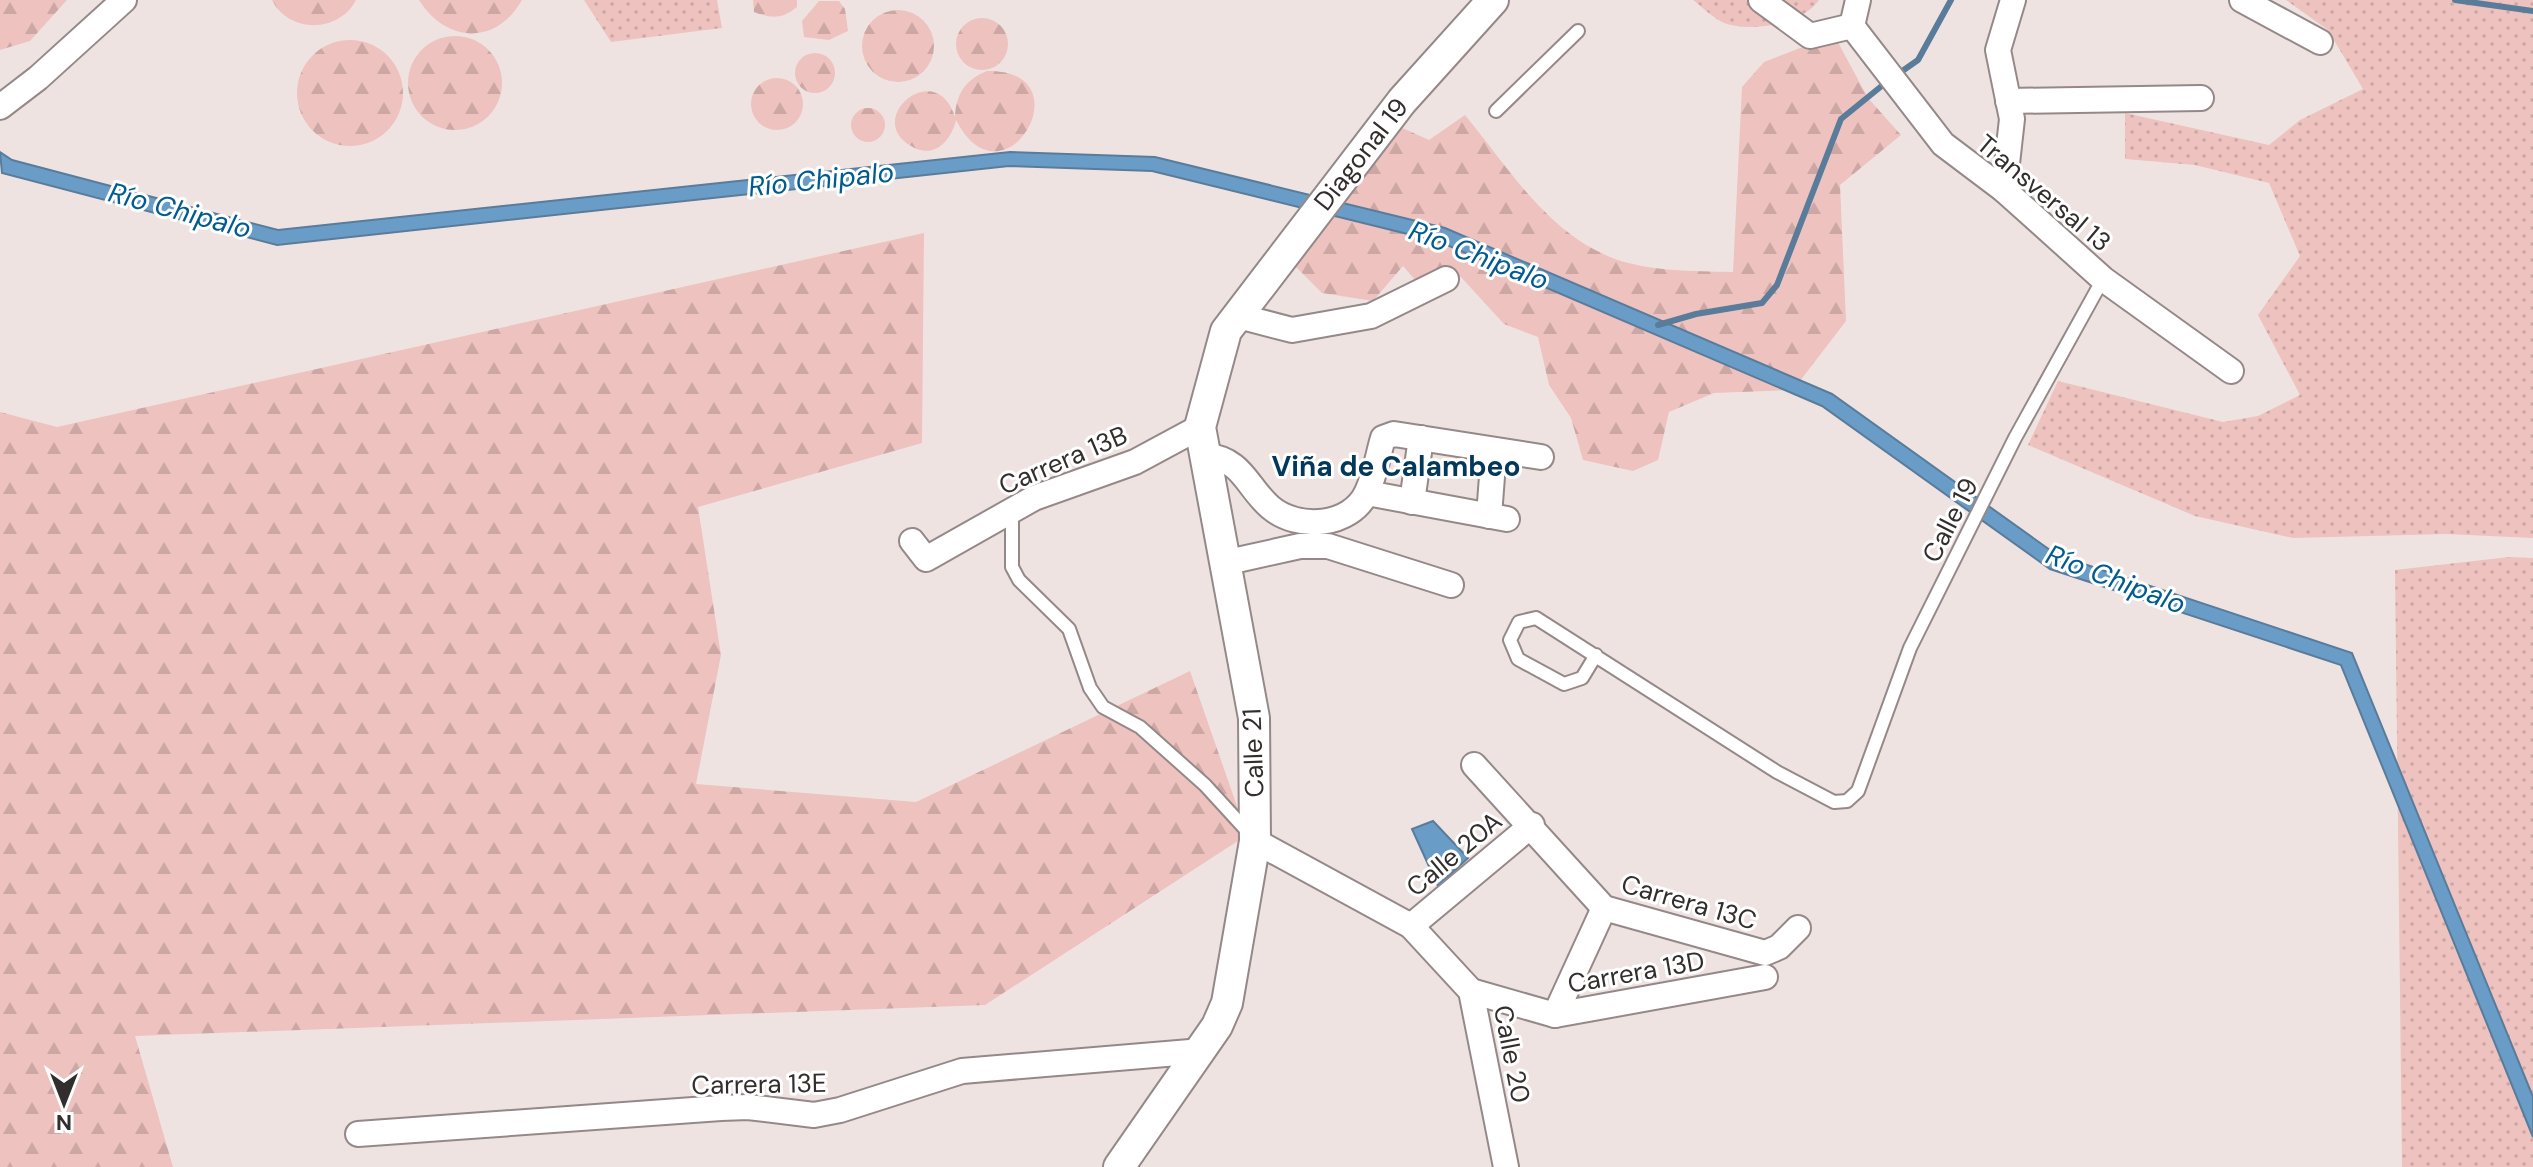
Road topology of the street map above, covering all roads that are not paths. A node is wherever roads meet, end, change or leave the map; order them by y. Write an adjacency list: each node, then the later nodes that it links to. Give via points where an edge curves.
1 (124, 0): 12 (street)
2 (1493, 0): 17 (street, Diagonal 19, via 1402,101)
3 (1761, 0): 7 (street, via 1810,36)
4 (1858, 0): 7 (street)
5 (2013, 0): 11 (street, via 1998,50)
6 (2242, 0): 9 (street)
7 (1841, 30): 14 (street, Transversal 13, via 1943,144)
8 (1578, 31): 13 (lane)
9 (2320, 42)
10 (2201, 98): 11 (street)
11 (2008, 101): 14 (street, via 2012,119)
12 (2, 106)
13 (1496, 111)
14 (2004, 190): 16 (street, Transversal 13)
15 (1446, 279): 17 (street, via 1371,316 1292,330)
16 (2103, 279): 18 (street, Transversal 13); 29 (lane, Calle 19, via 2015,438 1910,648 1858,791 1847,801 1834,802 1777,772)
17 (1238, 316): 20 (street, Calle 21, via 1226,331)
18 (2231, 371)
19 (1421, 438): 21 (street); 23 (street, via 1383,438); 24 (street)
20 (1202, 441): 23 (street, via 1241,470 1281,514 1310,522 1341,517); 25 (street, Carrera 13B); 27 (street, Calle 21)
21 (1494, 450): 22 (street); 24 (street, via 1498,518)
22 (1541, 457)
23 (1367, 493): 24 (street)
24 (1412, 502)
25 (1012, 510): 26 (street, Carrera 13B, via 926,559); 32 (lane, via 1012,567 1069,629 1090,688 1103,707 1140,727 1205,785)
26 (912, 541)
27 (1228, 562): 28 (street, via 1300,546 1328,546); 32 (street, Calle 21, via 1254,718)
28 (1451, 585)
29 (1596, 655): 29 (lane, via 1536,618 1519,622 1510,640 1518,659 1564,684 1582,678)
30 (1474, 765): 31 (street, Carrera 13C)
31 (1532, 825): 33 (street, Carrera 13C); 34 (street, Calle 20A)
32 (1255, 841): 34 (street); 39 (street, Calle 21, via 1227,1003)
33 (1604, 908): 35 (street, Carrera 13C, via 1765,953); 38 (street, Calle 20)
34 (1411, 926): 37 (street, Calle 20)
35 (1798, 928)
36 (1765, 977): 38 (street, Carrera 13D)
37 (1471, 991): 38 (street, Carrera 13D); 42 (street, Calle 20)
38 (1555, 1015)
39 (1202, 1051): 40 (street, Carrera 13E, via 962,1071 814,1115 734,1107); 41 (street, Calle 21)
40 (358, 1134)
41 (1119, 1167)
42 (1506, 1167)

